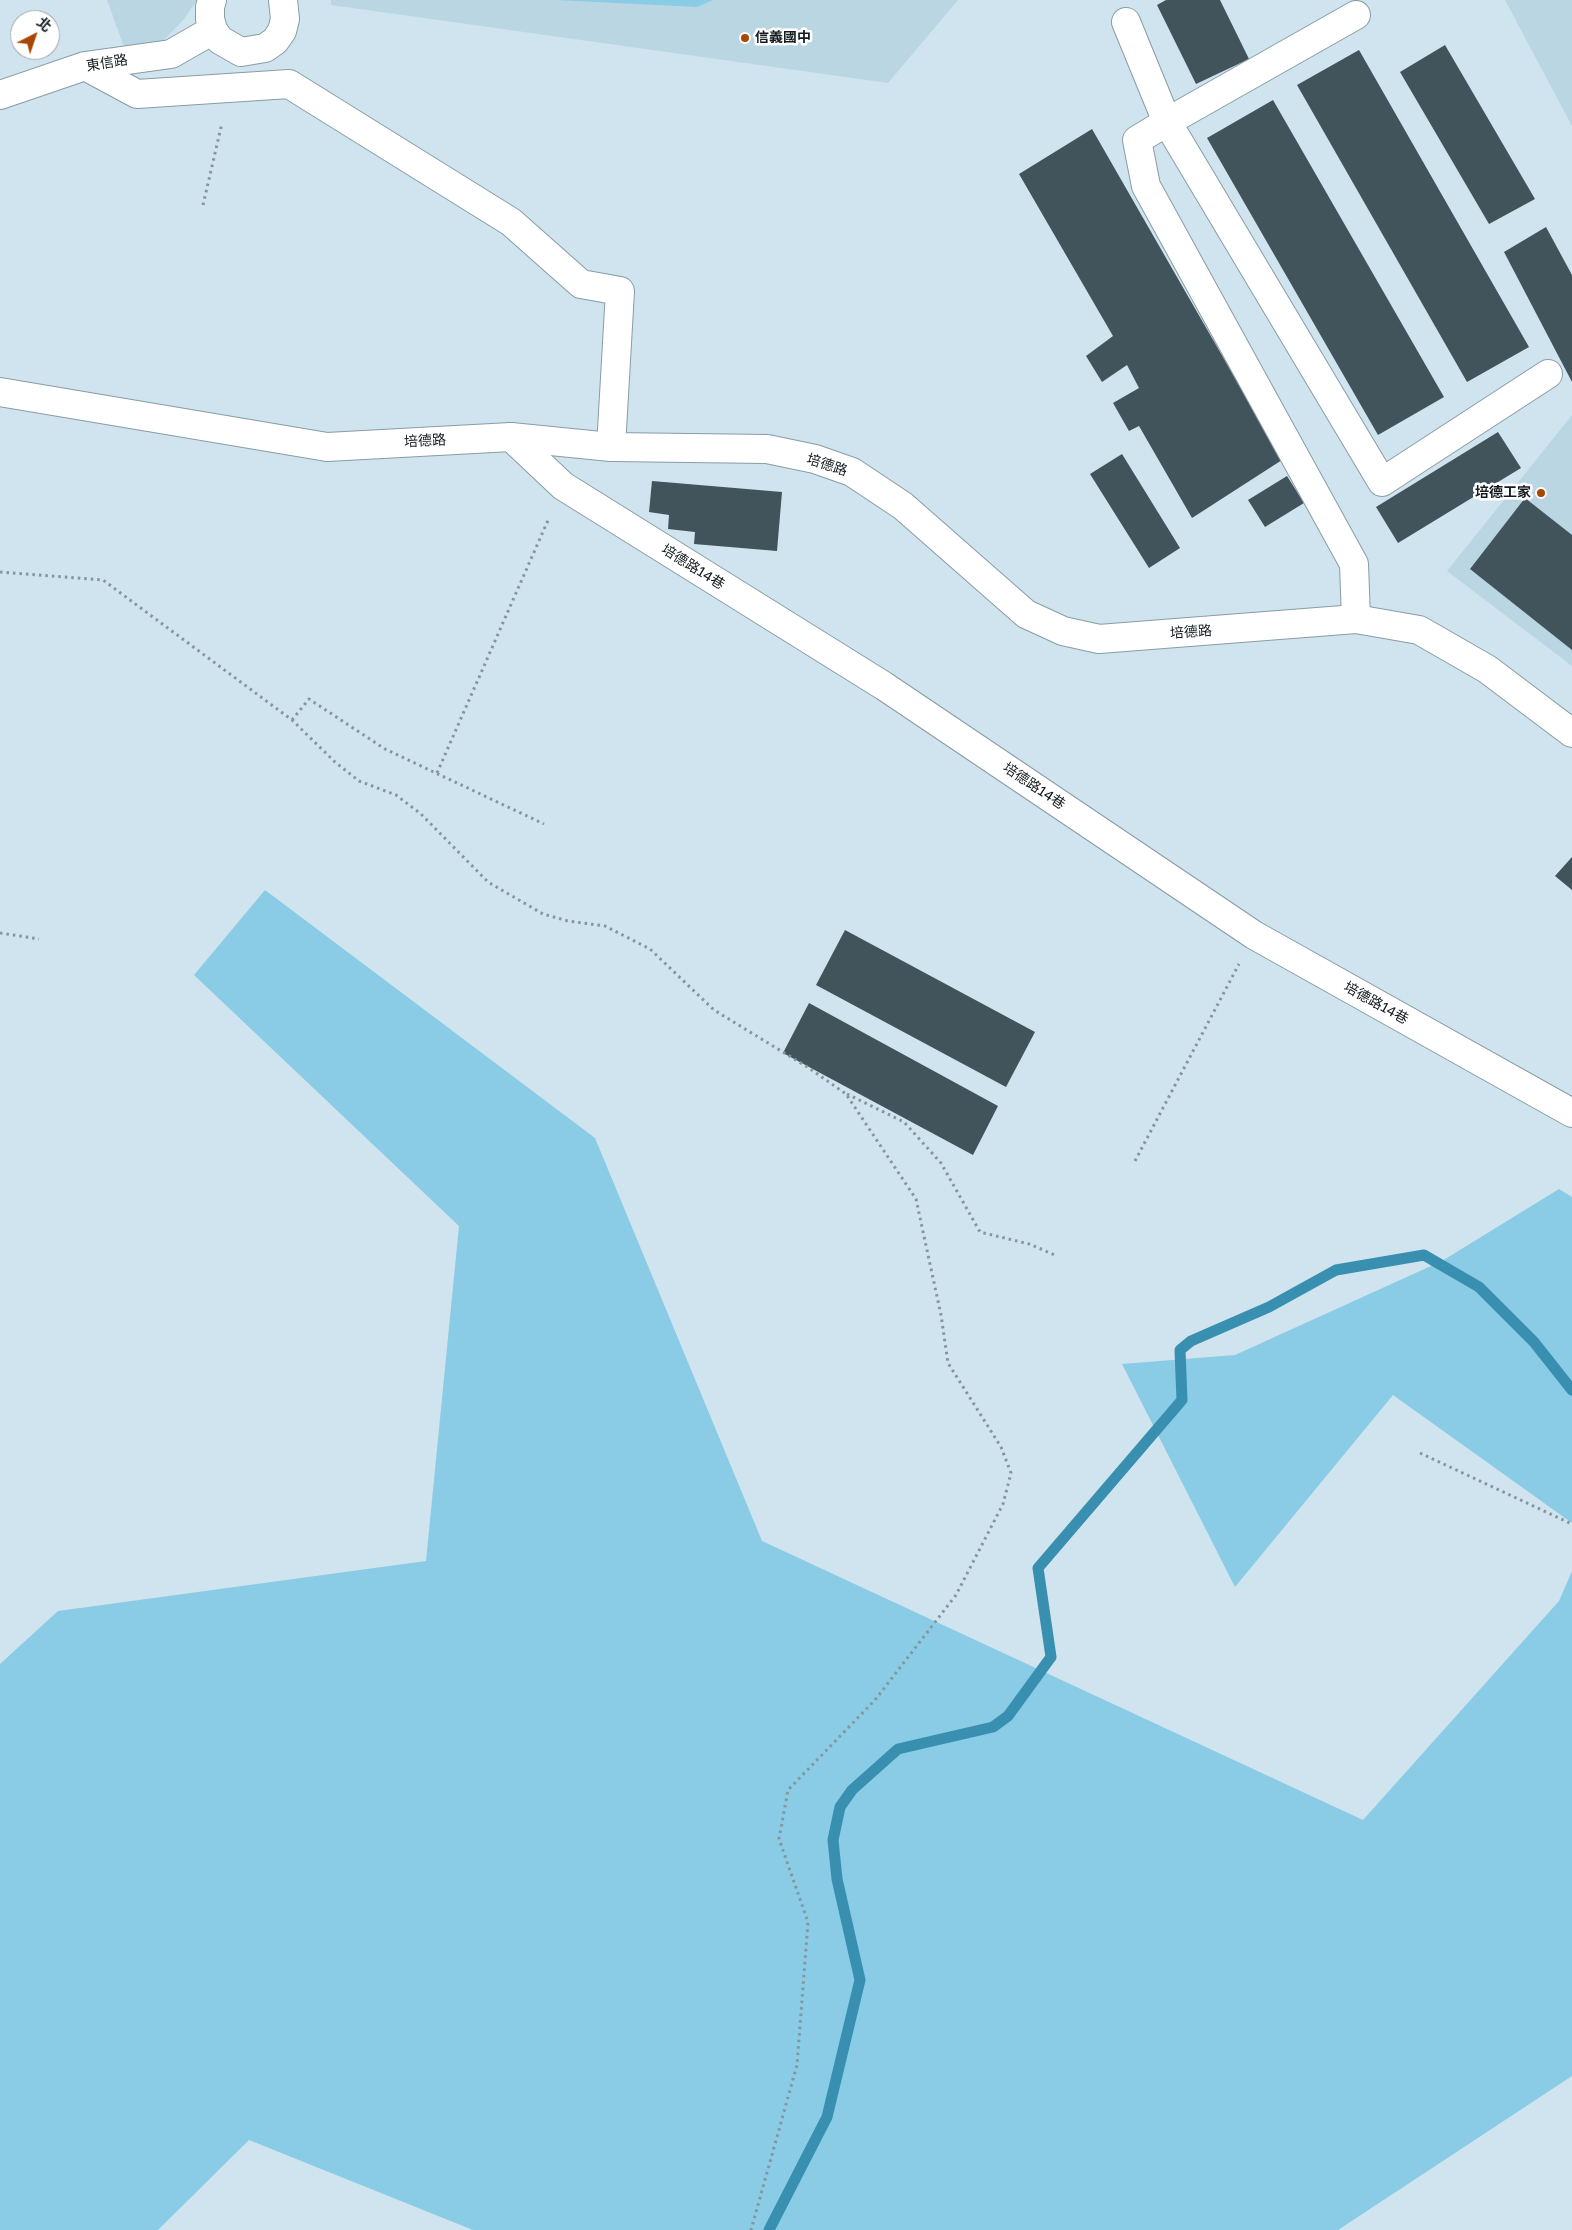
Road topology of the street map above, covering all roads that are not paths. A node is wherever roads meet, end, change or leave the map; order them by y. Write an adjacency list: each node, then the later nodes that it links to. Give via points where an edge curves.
1 (212, 0): 5 (main road, via 210,19)
2 (283, 0): 5 (main road, via 285,20 282,31 265,48 241,52 220,40)
3 (1356, 15): 8 (main road)
4 (1126, 22): 8 (main road)
5 (213, 30): 6 (main road, 東信路, via 171,54)
6 (85, 66): 7 (main road, 東信路); 12 (main road, via 137,94 289,84 511,222 580,284 620,291)
7 (0, 95)
8 (1167, 122): 9 (main road, via 1382,482); 13 (main road, via 1136,140 1146,186 1354,564)
9 (1548, 374)
10 (0, 392): 11 (main road, 培德路, via 327,446)
11 (511, 436): 12 (main road, 培德路); 15 (main road, 培德路14巷, via 563,486 884,686 1254,935)
12 (611, 447): 13 (main road, 培德路, via 767,449 815,459 852,472 903,506 1026,614 1063,631 1099,639)
13 (1356, 619): 14 (main road, 培德路, via 1419,630 1487,669)
14 (1572, 733)
15 (1572, 1114)

